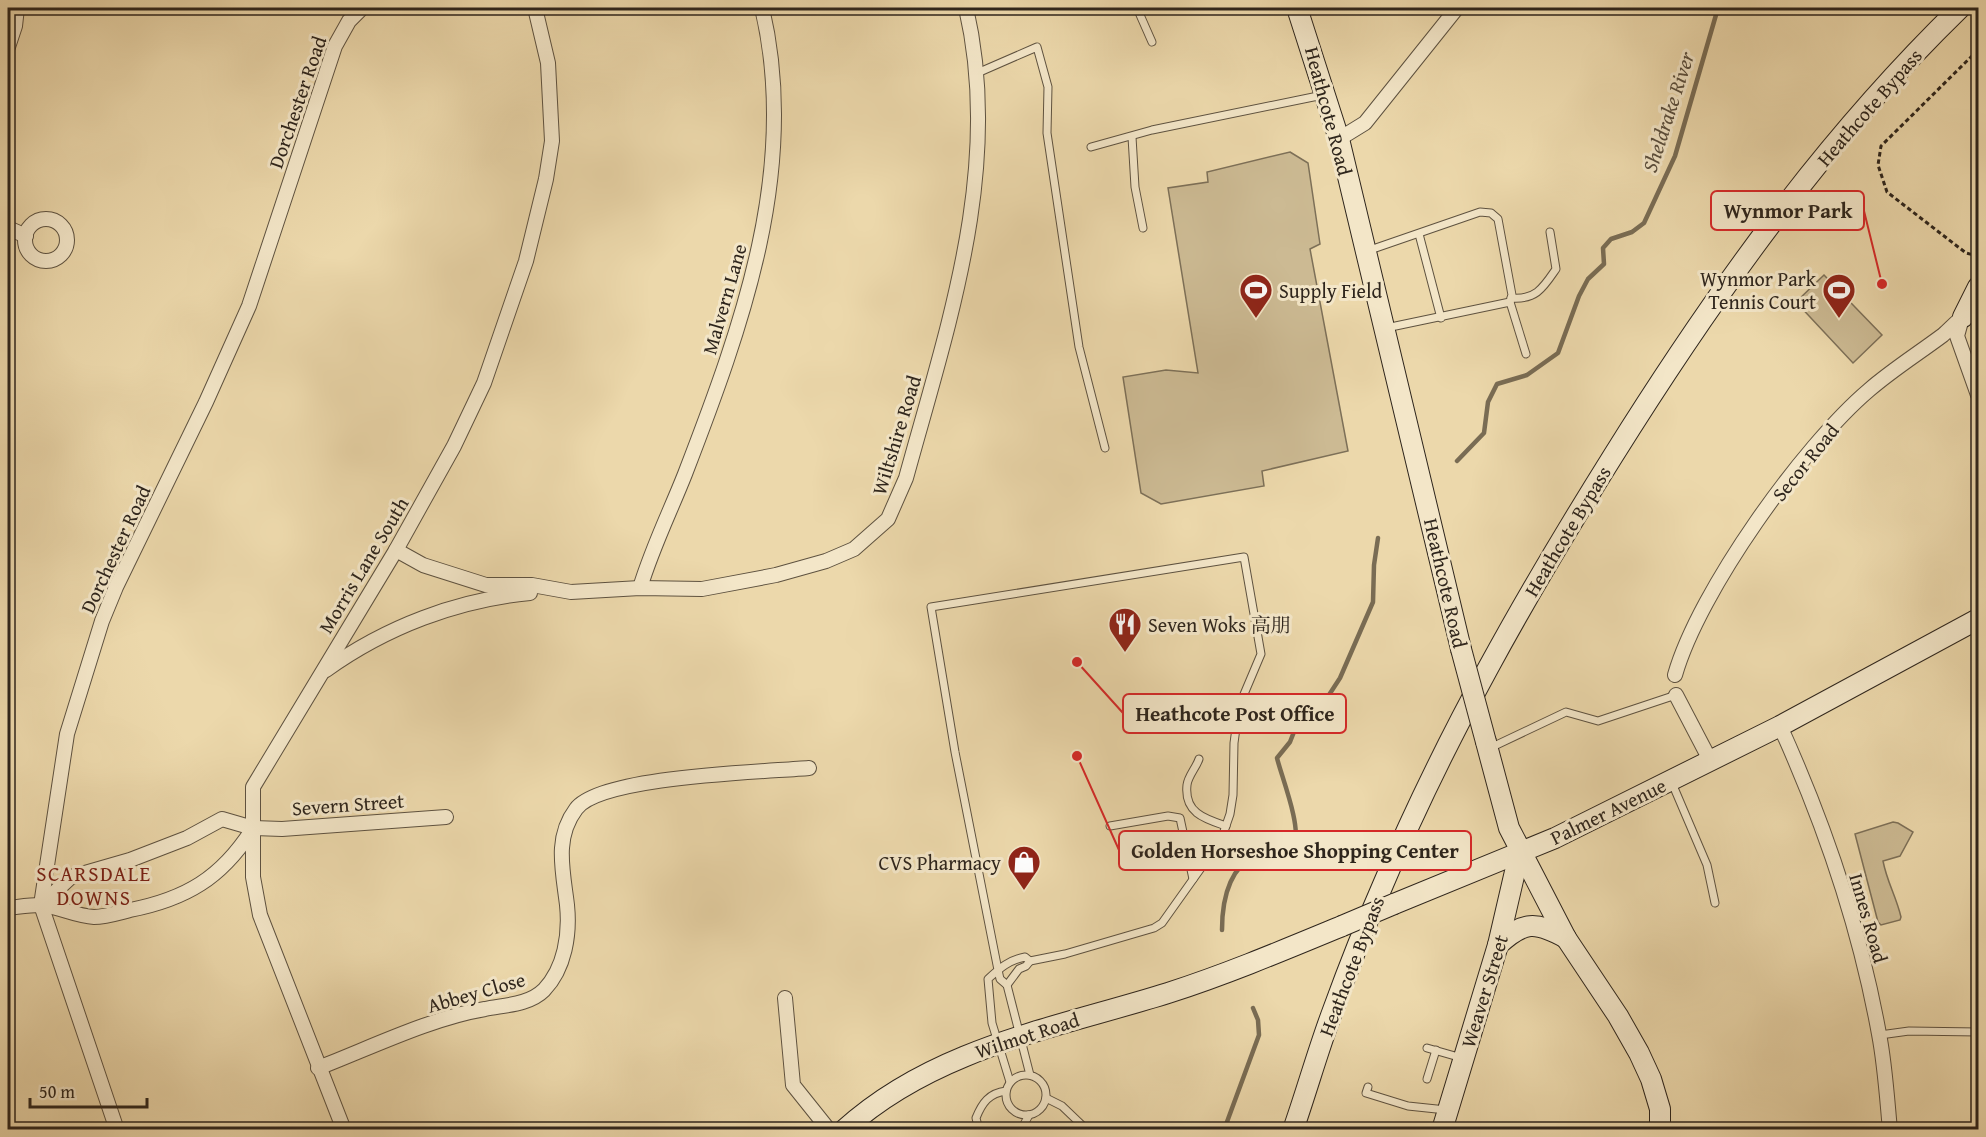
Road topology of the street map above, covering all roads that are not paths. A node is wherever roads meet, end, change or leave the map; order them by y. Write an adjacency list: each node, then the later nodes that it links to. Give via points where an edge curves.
1 (18, 8): 11 (street)
2 (362, 8): 51 (street, Dorchester Road, via 349,21 335,46 249,306 102,621 67,734)
3 (535, 8): 31 (street, Morris Lane South, via 548,63 552,141 534,231 484,383)
4 (762, 8): 32 (street, Malvern Lane, via 770,42 776,111 767,209 751,286 729,358)
5 (966, 8): 12 (street, Wiltshire Road)
6 (1137, 8): 10 (lane)
7 (1297, 8): 13 (main road, Heathcote Road)
8 (1457, 8): 15 (street, via 1365,123)
9 (1960, 8): 76 (main road, Heathcote Bypass, via 1848,128 1722,289 1539,577 1438,764 1382,885 1333,1009)
10 (1152, 42)
11 (8, 47)
12 (975, 74): 30 (lane, via 1037,47 1048,87 1047,133 1079,347); 32 (street, Wiltshire Road, via 978,137 973,207 964,258 906,478 888,519 854,549 806,567 702,589)
13 (1325, 94): 14 (lane); 15 (main road, Heathcote Road)
14 (1132, 137): 16 (lane); 18 (lane, via 1135,187)
15 (1339, 140): 22 (main road, Heathcote Road)
16 (1091, 147)
17 (8, 228): 21 (street)
18 (1143, 228)
19 (1550, 232): 24 (lane, via 1556,269 1540,293)
20 (1419, 234): 22 (lane); 24 (lane, via 1480,212 1491,213 1498,219); 26 (lane)
21 (26, 236)
22 (1365, 252): 27 (main road, Heathcote Road)
23 (1978, 287): 25 (main road, Secor Road)
24 (1511, 300): 26 (lane); 28 (lane)
25 (1971, 311): 29 (street, via 1957,329 1957,336); 36 (street, Secor Road, via 1869,390 1806,458 1715,588 1688,640)
26 (1441, 318): 27 (lane)
27 (1383, 329): 39 (main road, Heathcote Road, bridge)
28 (1526, 354)
29 (1978, 395)
30 (1105, 448)
31 (396, 550): 33 (street, Wiltshire Road, via 423,565 486,585 532,585); 35 (street, Morris Lane South)
32 (640, 588): 33 (street, Wiltshire Road, via 572,592)
33 (547, 589): 35 (street, Wiltshire Road, via 493,597 403,626 353,651)
34 (1978, 619): 38 (main road, Palmer Avenue)
35 (321, 674): 47 (street, Morris Lane South, via 253,787)
36 (1676, 675)
37 (1676, 695): 39 (lane, via 1598,721 1566,712); 41 (street)
38 (1780, 726): 41 (main road, Palmer Avenue); 61 (street, Innes Road, via 1837,873)
39 (1487, 745): 48 (main road, Heathcote Road, via 1509,828)
40 (1199, 759): 46 (lane, via 1187,785 1190,805 1199,817)
41 (1710, 760): 43 (main road, Palmer Avenue)
42 (809, 768): 67 (street, Abbey Close, via 620,786 583,801 562,836 568,914 565,947 551,982 542,992 527,1001 467,1012)
43 (1671, 780): 48 (main road, Palmer Avenue, via 1555,838); 50 (lane, via 1707,865)
44 (446, 817): 47 (street, Severn Street)
45 (1110, 826): 49 (lane, via 1168,816 1180,818)
46 (1226, 826): 49 (lane, via 1221,840); 56 (lane, via 1233,795 1239,706 1261,654 1244,557 931,607)
47 (253, 828): 51 (street, Severn Street, via 222,819 187,838 130,860 71,877); 51 (street, via 218,873 162,904 96,917 76,916); 67 (street, Morris Lane South, via 253,877 260,915)
48 (1520, 850): 53 (main road, Heathcote Road); 54 (main road, Weaver Street); 57 (main road, Palmer Avenue, bridge)
49 (1193, 879): 55 (lane, via 1167,918 1154,928)
50 (1715, 903)
51 (41, 905): 52 (street); 77 (street, Dorchester Road)
52 (8, 908)
53 (1566, 938): 54 (main road, via 1544,927 1524,926); 85 (main road, Heathcote Road, via 1618,1016 1647,1070 1660,1109)
54 (1498, 945): 66 (main road, Weaver Street)
55 (1030, 961): 56 (lane, via 1025,957 1015,959); 58 (lane)
56 (998, 970): 58 (lane); 63 (lane, via 988,979 987,994)
57 (1225, 974): 62 (main road, Wilmot Road)
58 (1007, 985): 62 (lane)
59 (785, 998): 79 (street, via 793,1085)
60 (1978, 1032): 61 (lane, via 1909,1031)
61 (1880, 1035): 86 (street, Innes Road)
62 (1018, 1036): 63 (main road, Wilmot Road); 68 (lane)
63 (996, 1042): 70 (lane); 80 (main road, Wilmot Road, via 918,1079 879,1102)
64 (1427, 1048): 65 (lane)
65 (1436, 1050): 66 (lane); 69 (lane)
66 (1463, 1058): 74 (main road, Weaver Street)
67 (318, 1068): 78 (street, Morris Lane South)
68 (1030, 1075): 70 (lane); 73 (lane, via 1043,1083)
69 (1427, 1079)
70 (1010, 1082): 72 (lane)
71 (1368, 1088): 74 (lane, via 1366,1093 1408,1106)
72 (1006, 1091): 75 (lane, via 1011,1109); 81 (lane, via 987,1098 976,1118)
73 (1046, 1098): 75 (lane, via 1043,1106); 83 (lane, via 1062,1106)
74 (1448, 1110): 84 (main road, Weaver Street)
75 (1029, 1115): 82 (lane)
76 (1294, 1129)
77 (117, 1130)
78 (344, 1130)
79 (829, 1130)
80 (844, 1130)
81 (979, 1130)
82 (1021, 1130)
83 (1087, 1130)
84 (1442, 1130)
85 (1660, 1130)
86 (1890, 1130)

